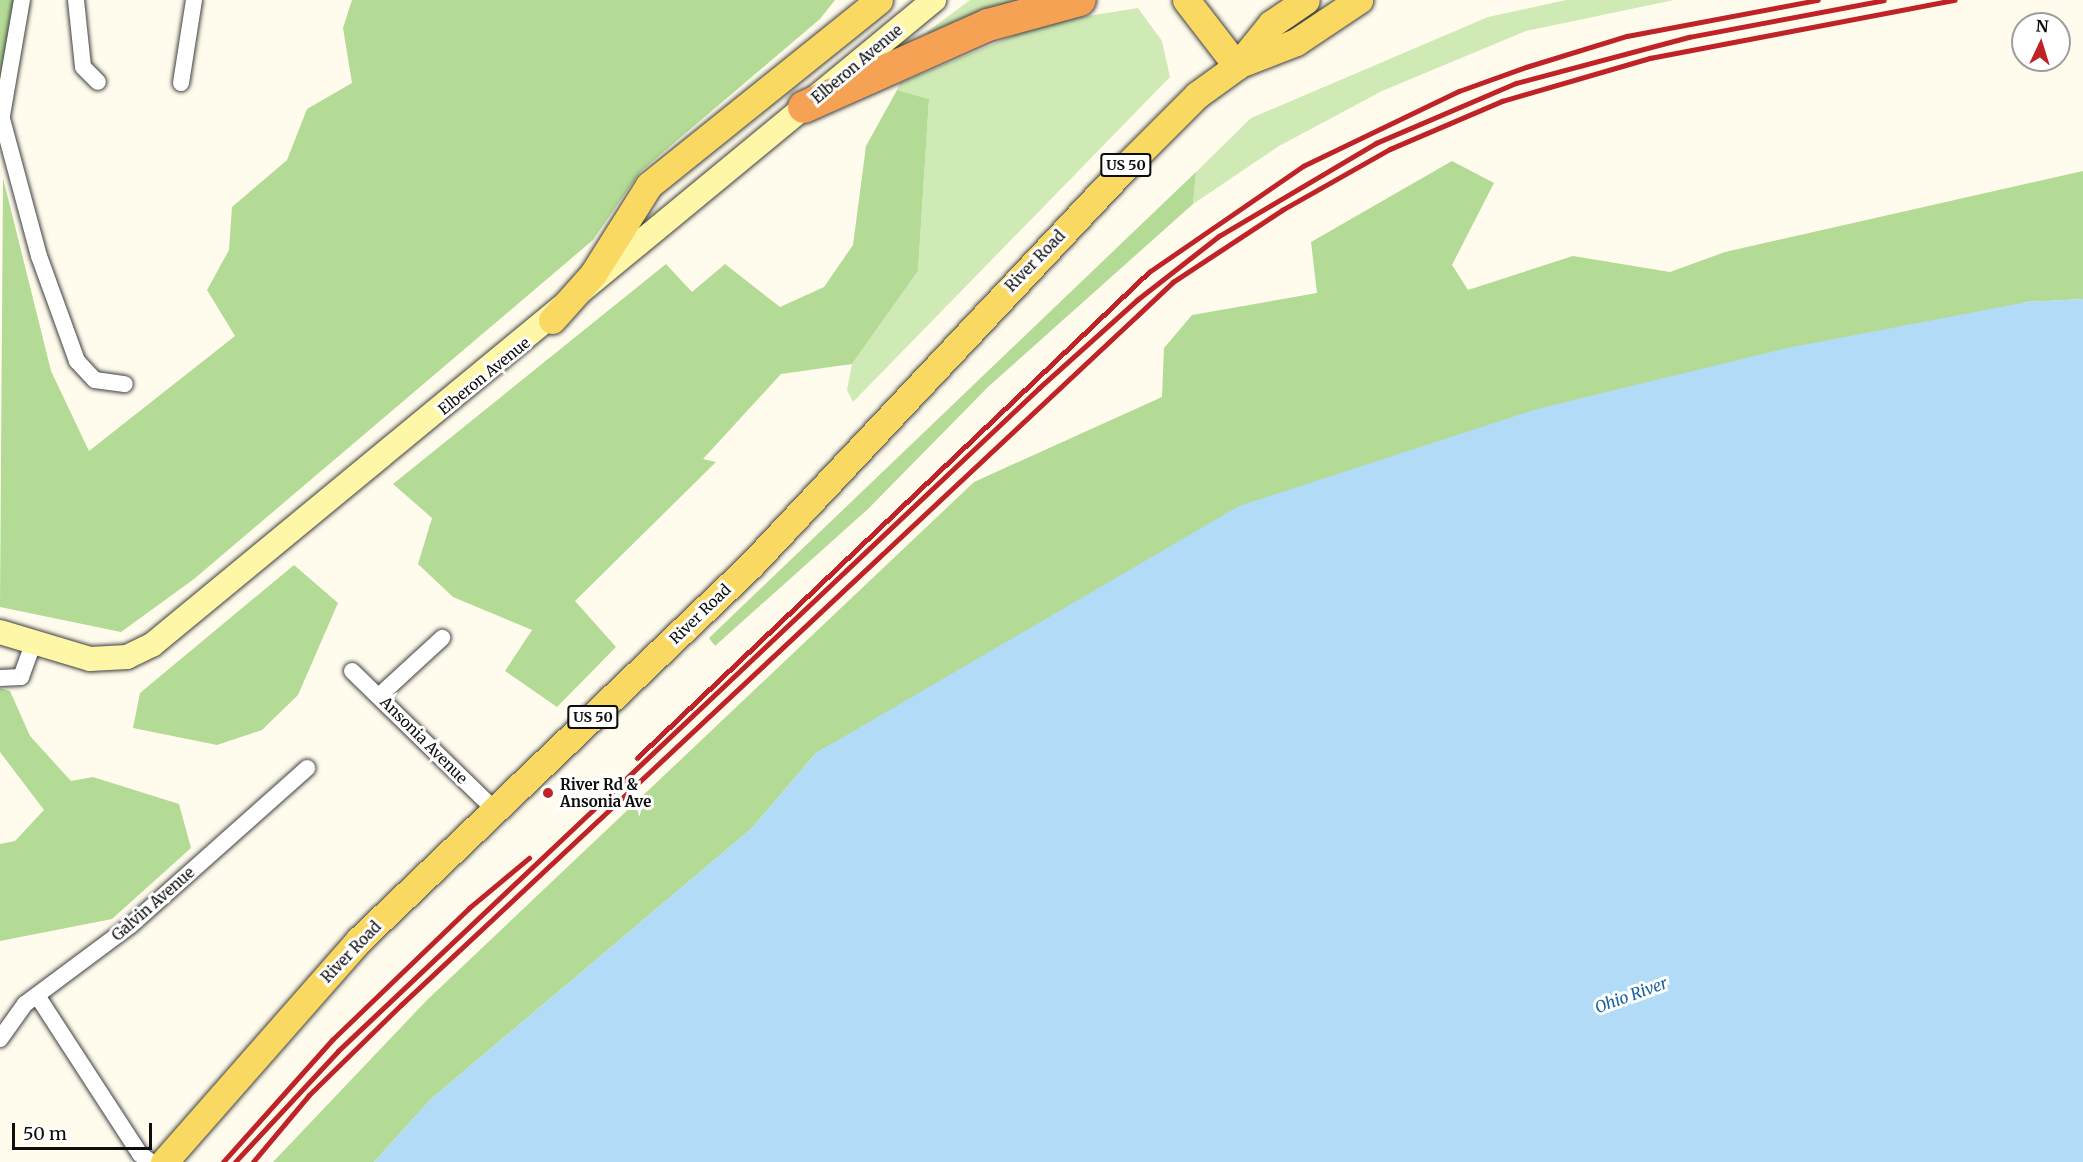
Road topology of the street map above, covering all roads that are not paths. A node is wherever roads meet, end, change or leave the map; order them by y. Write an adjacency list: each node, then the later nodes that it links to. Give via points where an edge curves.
1 (22, 0): 14 (street)
2 (76, 0): 11 (street, via 83,67)
3 (194, 0): 12 (street)
4 (879, 0): 15 (main road, via 649,185 593,274)
5 (934, 0): 13 (street, Elberon Avenue)
6 (1080, 0): 13 (highway, via 988,24)
7 (1186, 0): 10 (main road)
8 (1306, 0): 10 (main road, River Road / US 50, via 1271,24)
9 (1359, 0): 10 (main road, River Road / US 50, via 1296,42)
10 (1237, 66): 24 (main road, River Road / US 50, via 1197,95 1126,165 751,565)
11 (98, 82)
12 (181, 83)
13 (804, 107): 15 (street, Elberon Avenue)
14 (1, 123): 16 (street, via 39,256 77,362 95,380)
15 (552, 321): 19 (street, Elberon Avenue, via 152,645 109,660)
16 (125, 384)
17 (0, 632): 19 (street, Elberon Avenue)
18 (442, 638): 22 (street)
19 (34, 642): 21 (street, via 21,677)
20 (352, 672): 22 (street, Ansonia Avenue)
21 (0, 678)
22 (379, 696): 24 (street, Ansonia Avenue)
23 (307, 768): 25 (street, Galvin Avenue, via 131,925)
24 (495, 810): 28 (main road, River Road / US 50, via 359,940)
25 (38, 997): 26 (street, Galvin Avenue, via 26,1004); 27 (street, via 140,1154)
26 (0, 1039)
27 (151, 1162)
28 (164, 1162)

